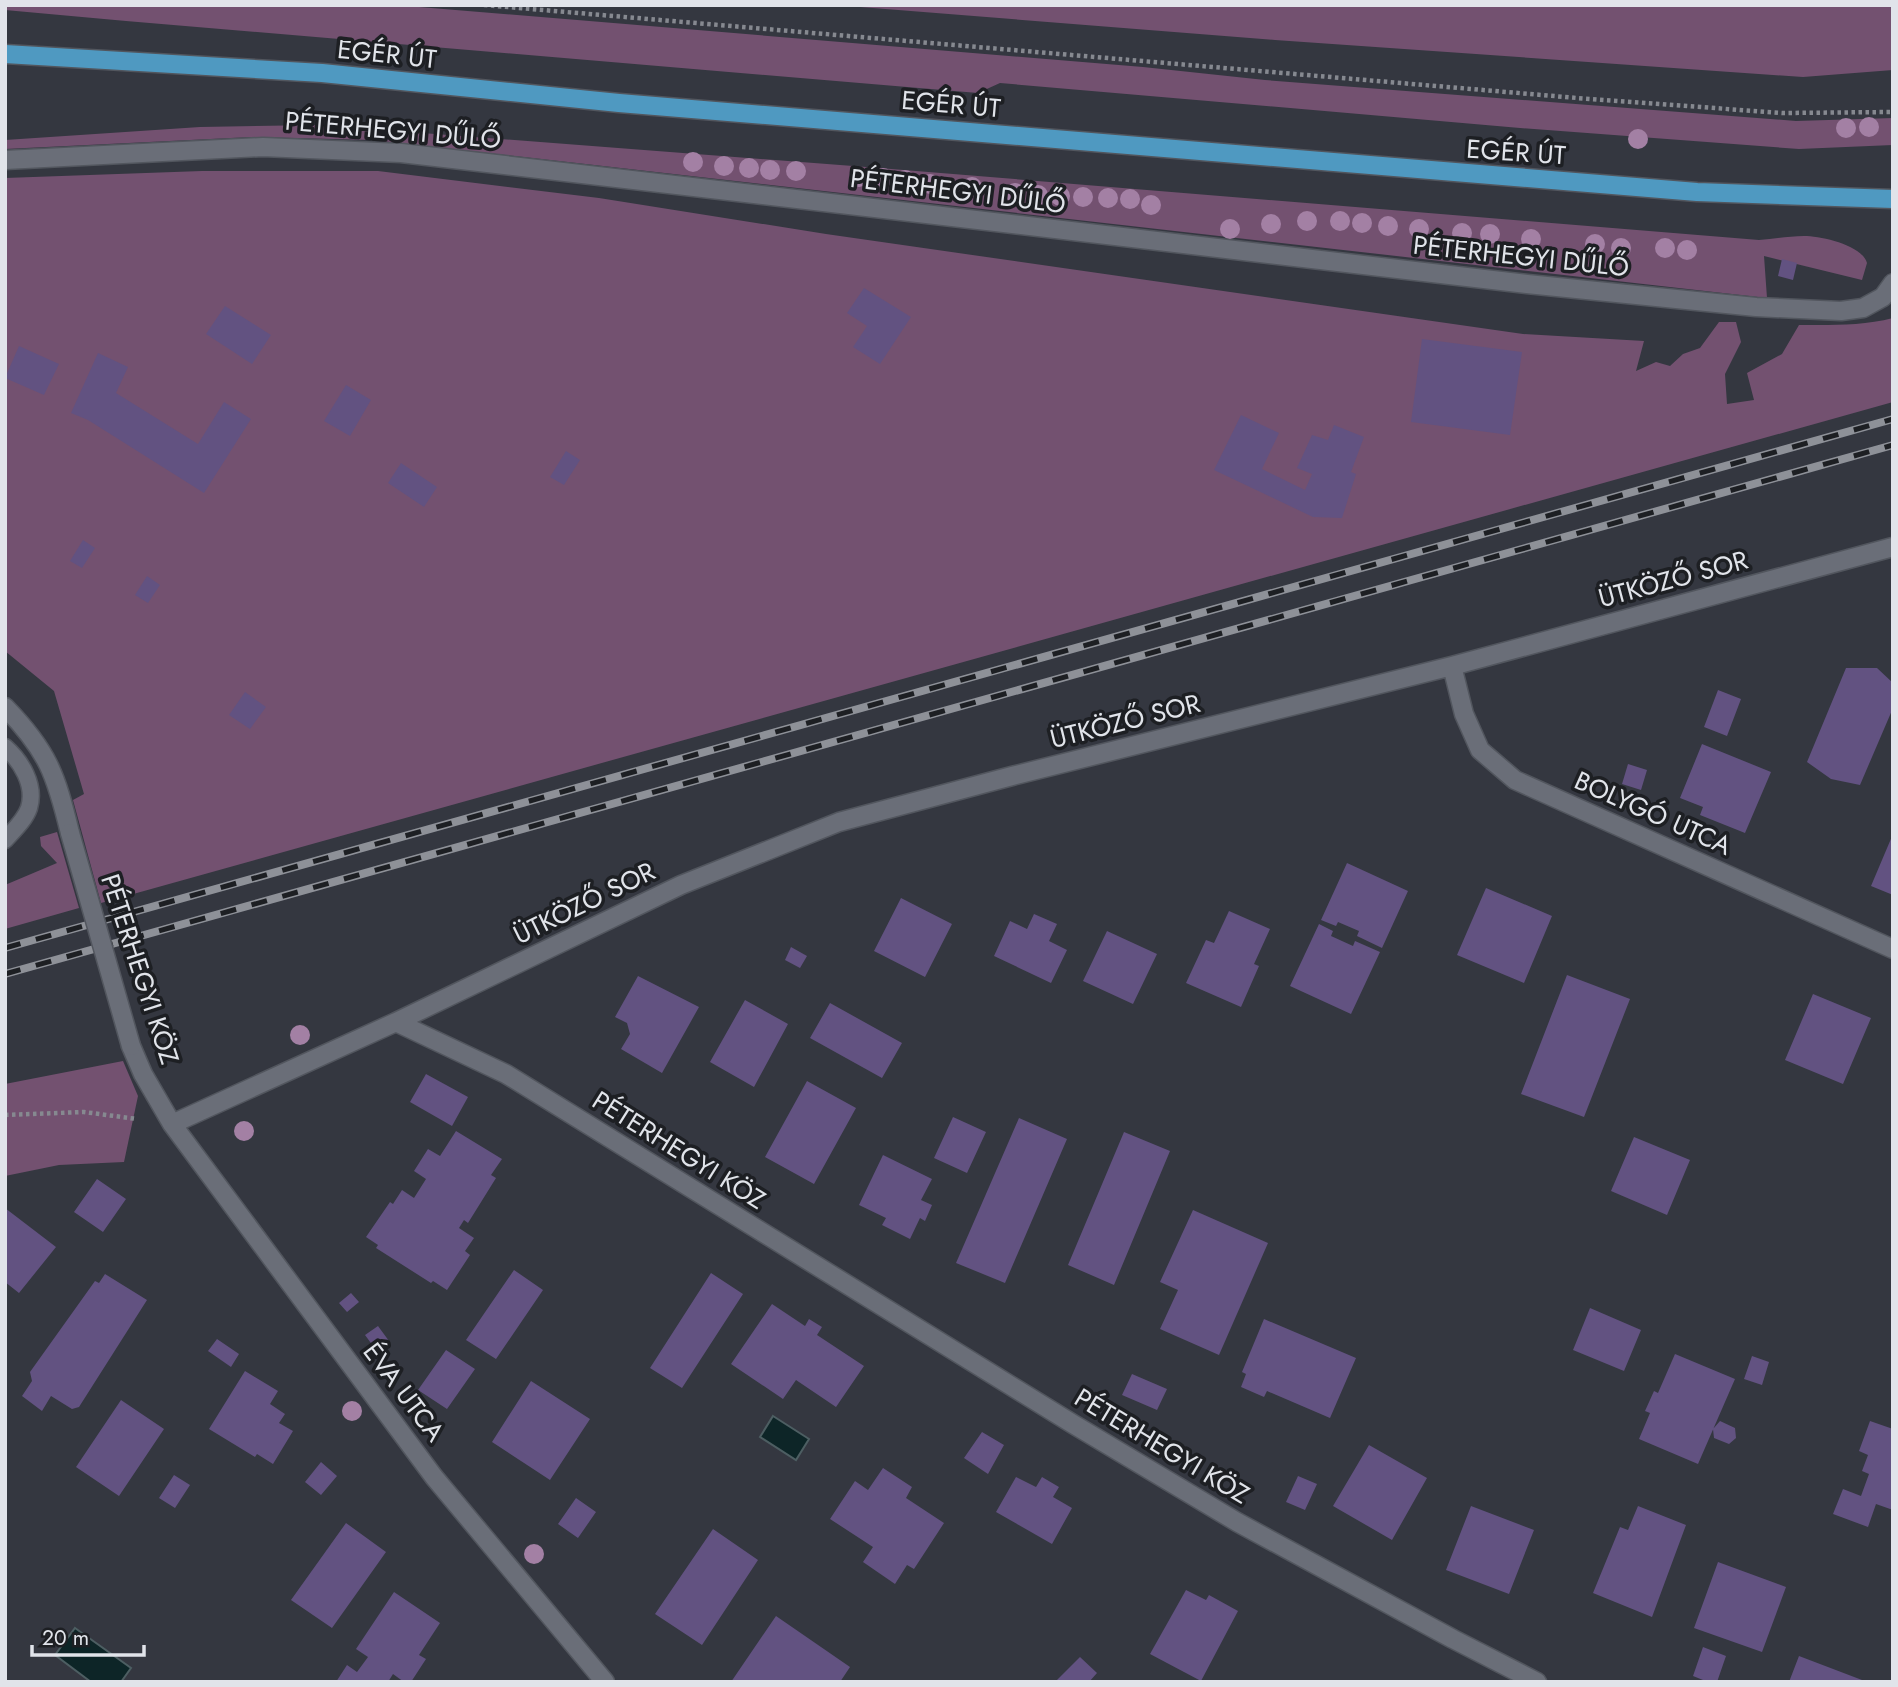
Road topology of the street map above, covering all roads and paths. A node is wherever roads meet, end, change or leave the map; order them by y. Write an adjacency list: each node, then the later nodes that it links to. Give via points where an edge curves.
1 (484, 5): 3 (path, via 1577,99 1782,113)
2 (5, 54): 5 (main road, EGÉR ÚT, via 322,74 1671,190)
3 (1893, 112)
4 (5, 160): 6 (street, PÉTERHEGYI DŰLŐ, via 263,146 401,153 1756,307 1863,308 1883,297)
5 (1893, 199)
6 (1893, 283)
7 (1893, 547): 8 (street, ÜTKÖZŐ SOR)
8 (1451, 666): 12 (street, BOLYGÓ UTCA, via 1480,750 1516,780); 13 (street, ÜTKÖZŐ SOR, via 839,822 681,885)
9 (5, 707): 15 (street, PÉTERHEGYI KÖZ, bridge, via 46,757 56,779 131,1046)
10 (5, 747): 11 (lane, via 23,768 30,795 26,814)
11 (5, 840)
12 (1893, 949)
13 (396, 1022): 15 (street); 17 (street, PÉTERHEGYI KÖZ, via 506,1074 1237,1522)
14 (5, 1115): 15 (path, via 84,1112)
15 (173, 1124): 16 (street, ÉVA UTCA, via 435,1477)
16 (605, 1682)
17 (1537, 1682)

